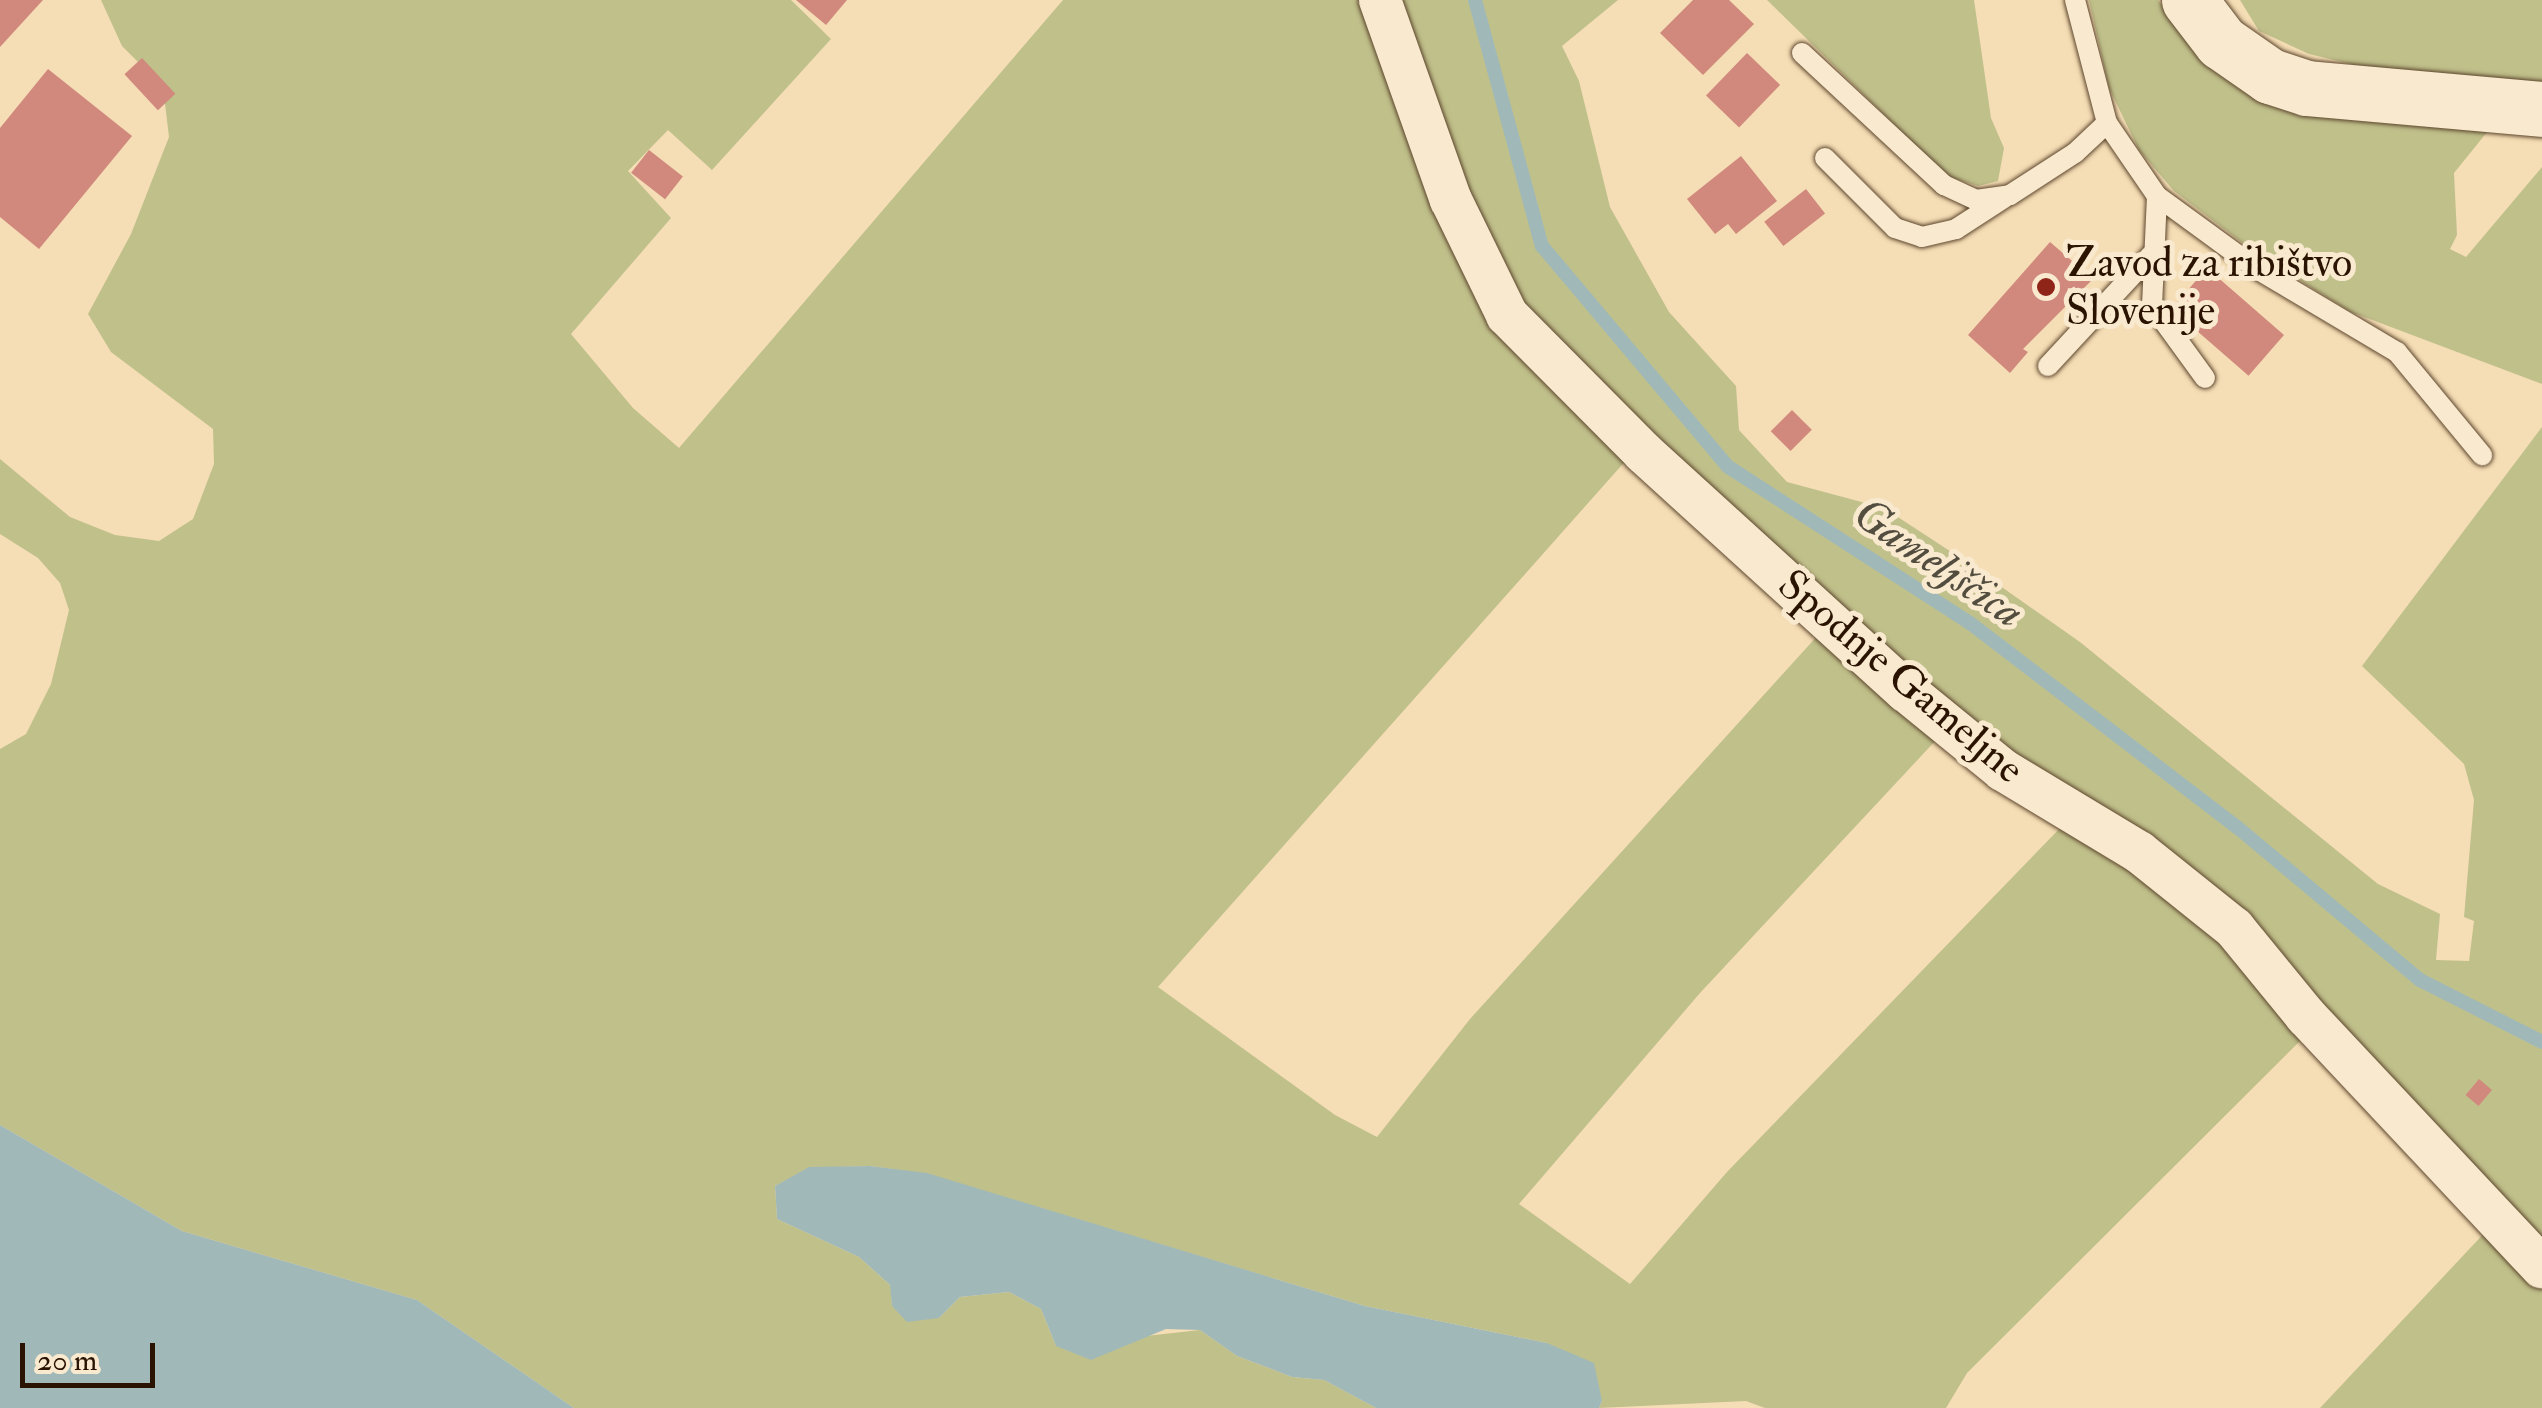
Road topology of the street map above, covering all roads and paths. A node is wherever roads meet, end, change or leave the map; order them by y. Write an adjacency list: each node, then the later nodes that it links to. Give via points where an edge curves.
1 (1380, 0): 14 (street, Spodnje Gameljne, via 1451,200 1507,314 1644,453 1906,692 2003,770 2139,852 2234,928 2333,1045)
2 (2075, 0): 6 (lane)
3 (2191, 4): 5 (street, via 2220,42 2307,88)
4 (1802, 54): 8 (lane, via 1944,185 1976,200)
5 (2542, 110)
6 (2107, 123): 8 (lane); 9 (lane)
7 (1825, 158): 8 (lane, via 1895,228 1922,237 1956,229)
8 (2010, 195)
9 (2157, 196): 10 (lane); 13 (lane, via 2257,268 2397,352)
10 (2150, 255): 11 (lane); 12 (lane, via 2152,305)
11 (2048, 366)
12 (2205, 378)
13 (2482, 455)
14 (2542, 1267)

